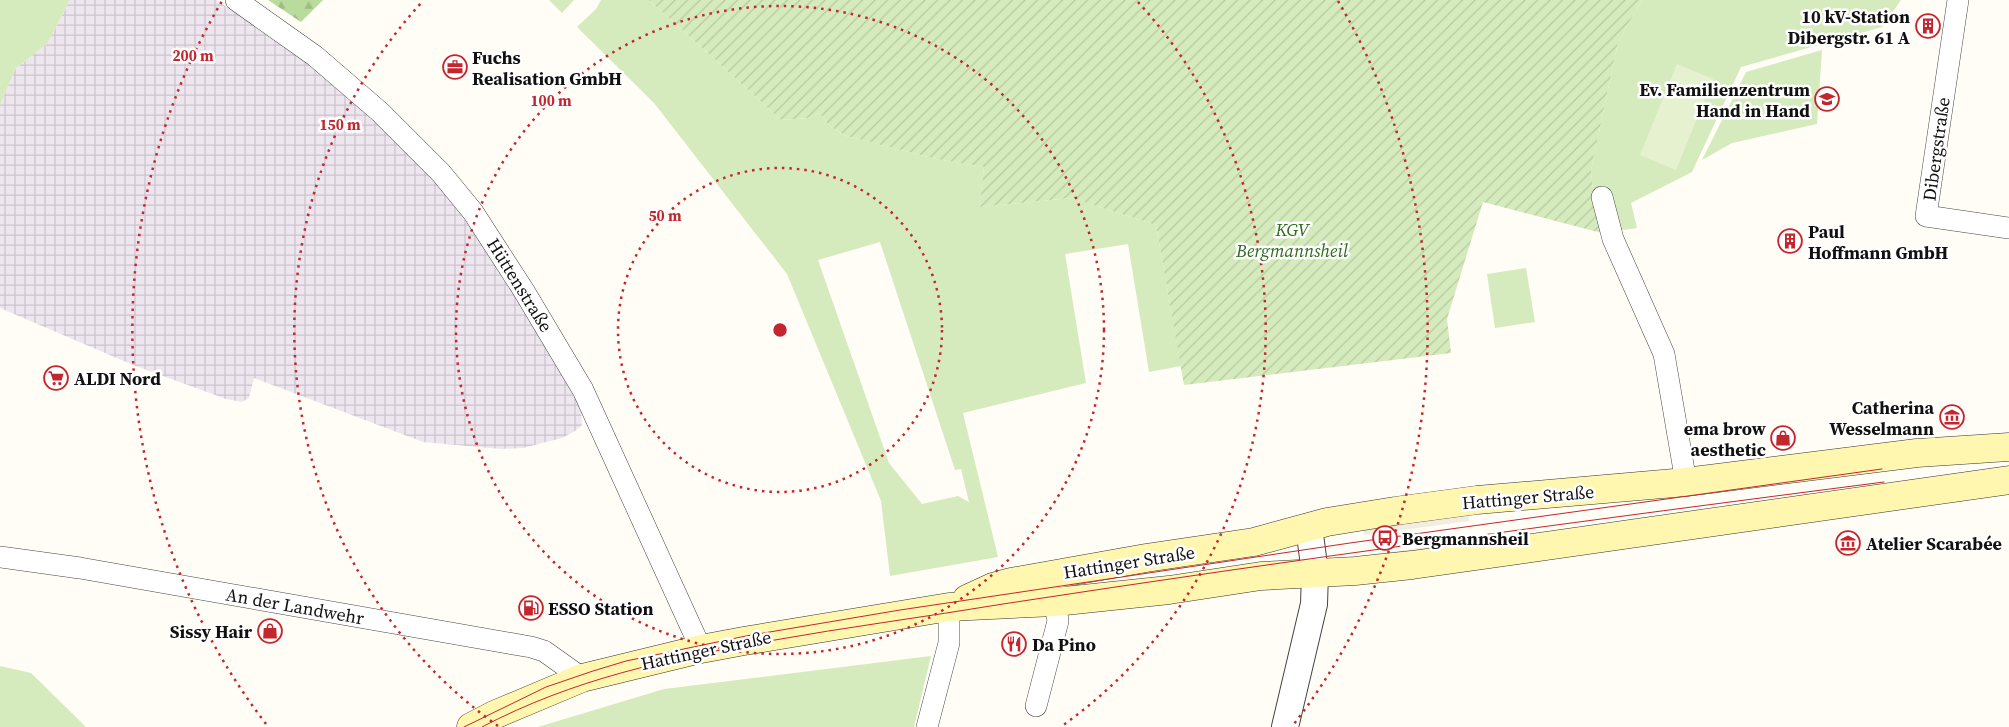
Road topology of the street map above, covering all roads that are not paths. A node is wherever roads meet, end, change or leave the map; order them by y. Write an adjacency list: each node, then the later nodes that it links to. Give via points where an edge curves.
1 (236, 0): 14 (street, Hüttenstraße, via 314,56 380,112 441,173 473,212 549,331 582,390)
2 (1958, 0): 4 (street, Dibergstraße, via 1926,216)
3 (1602, 197): 7 (street, via 1613,239 1664,354)
4 (2009, 228)
5 (2009, 447): 7 (main road, Hattinger Straße, via 1916,453)
6 (2009, 480): 10 (main road, Hattinger Straße, via 1412,565)
7 (1686, 482): 8 (main road, Hattinger Straße, via 1477,500)
8 (1309, 527): 10 (street); 11 (main road, Hattinger Straße, via 1254,542)
9 (0, 557): 15 (street, An der Landwehr, via 80,568 531,647 544,651)
10 (1315, 573): 12 (main road, Hattinger Straße, via 1261,576); 19 (street, via 1314,604)
11 (1050, 575): 12 (main road, Hattinger Straße); 13 (main road, Hattinger Straße, via 993,587)
12 (1055, 602): 13 (main road, Hattinger Straße); 16 (street, via 1058,621)
13 (949, 606): 14 (main road, Hattinger Straße); 18 (street, via 949,642)
14 (701, 649): 15 (main road, Hattinger Straße)
15 (582, 678): 17 (main road, Hattinger Straße)
16 (1036, 706)
17 (472, 727)
18 (927, 727)
19 (1284, 727)

